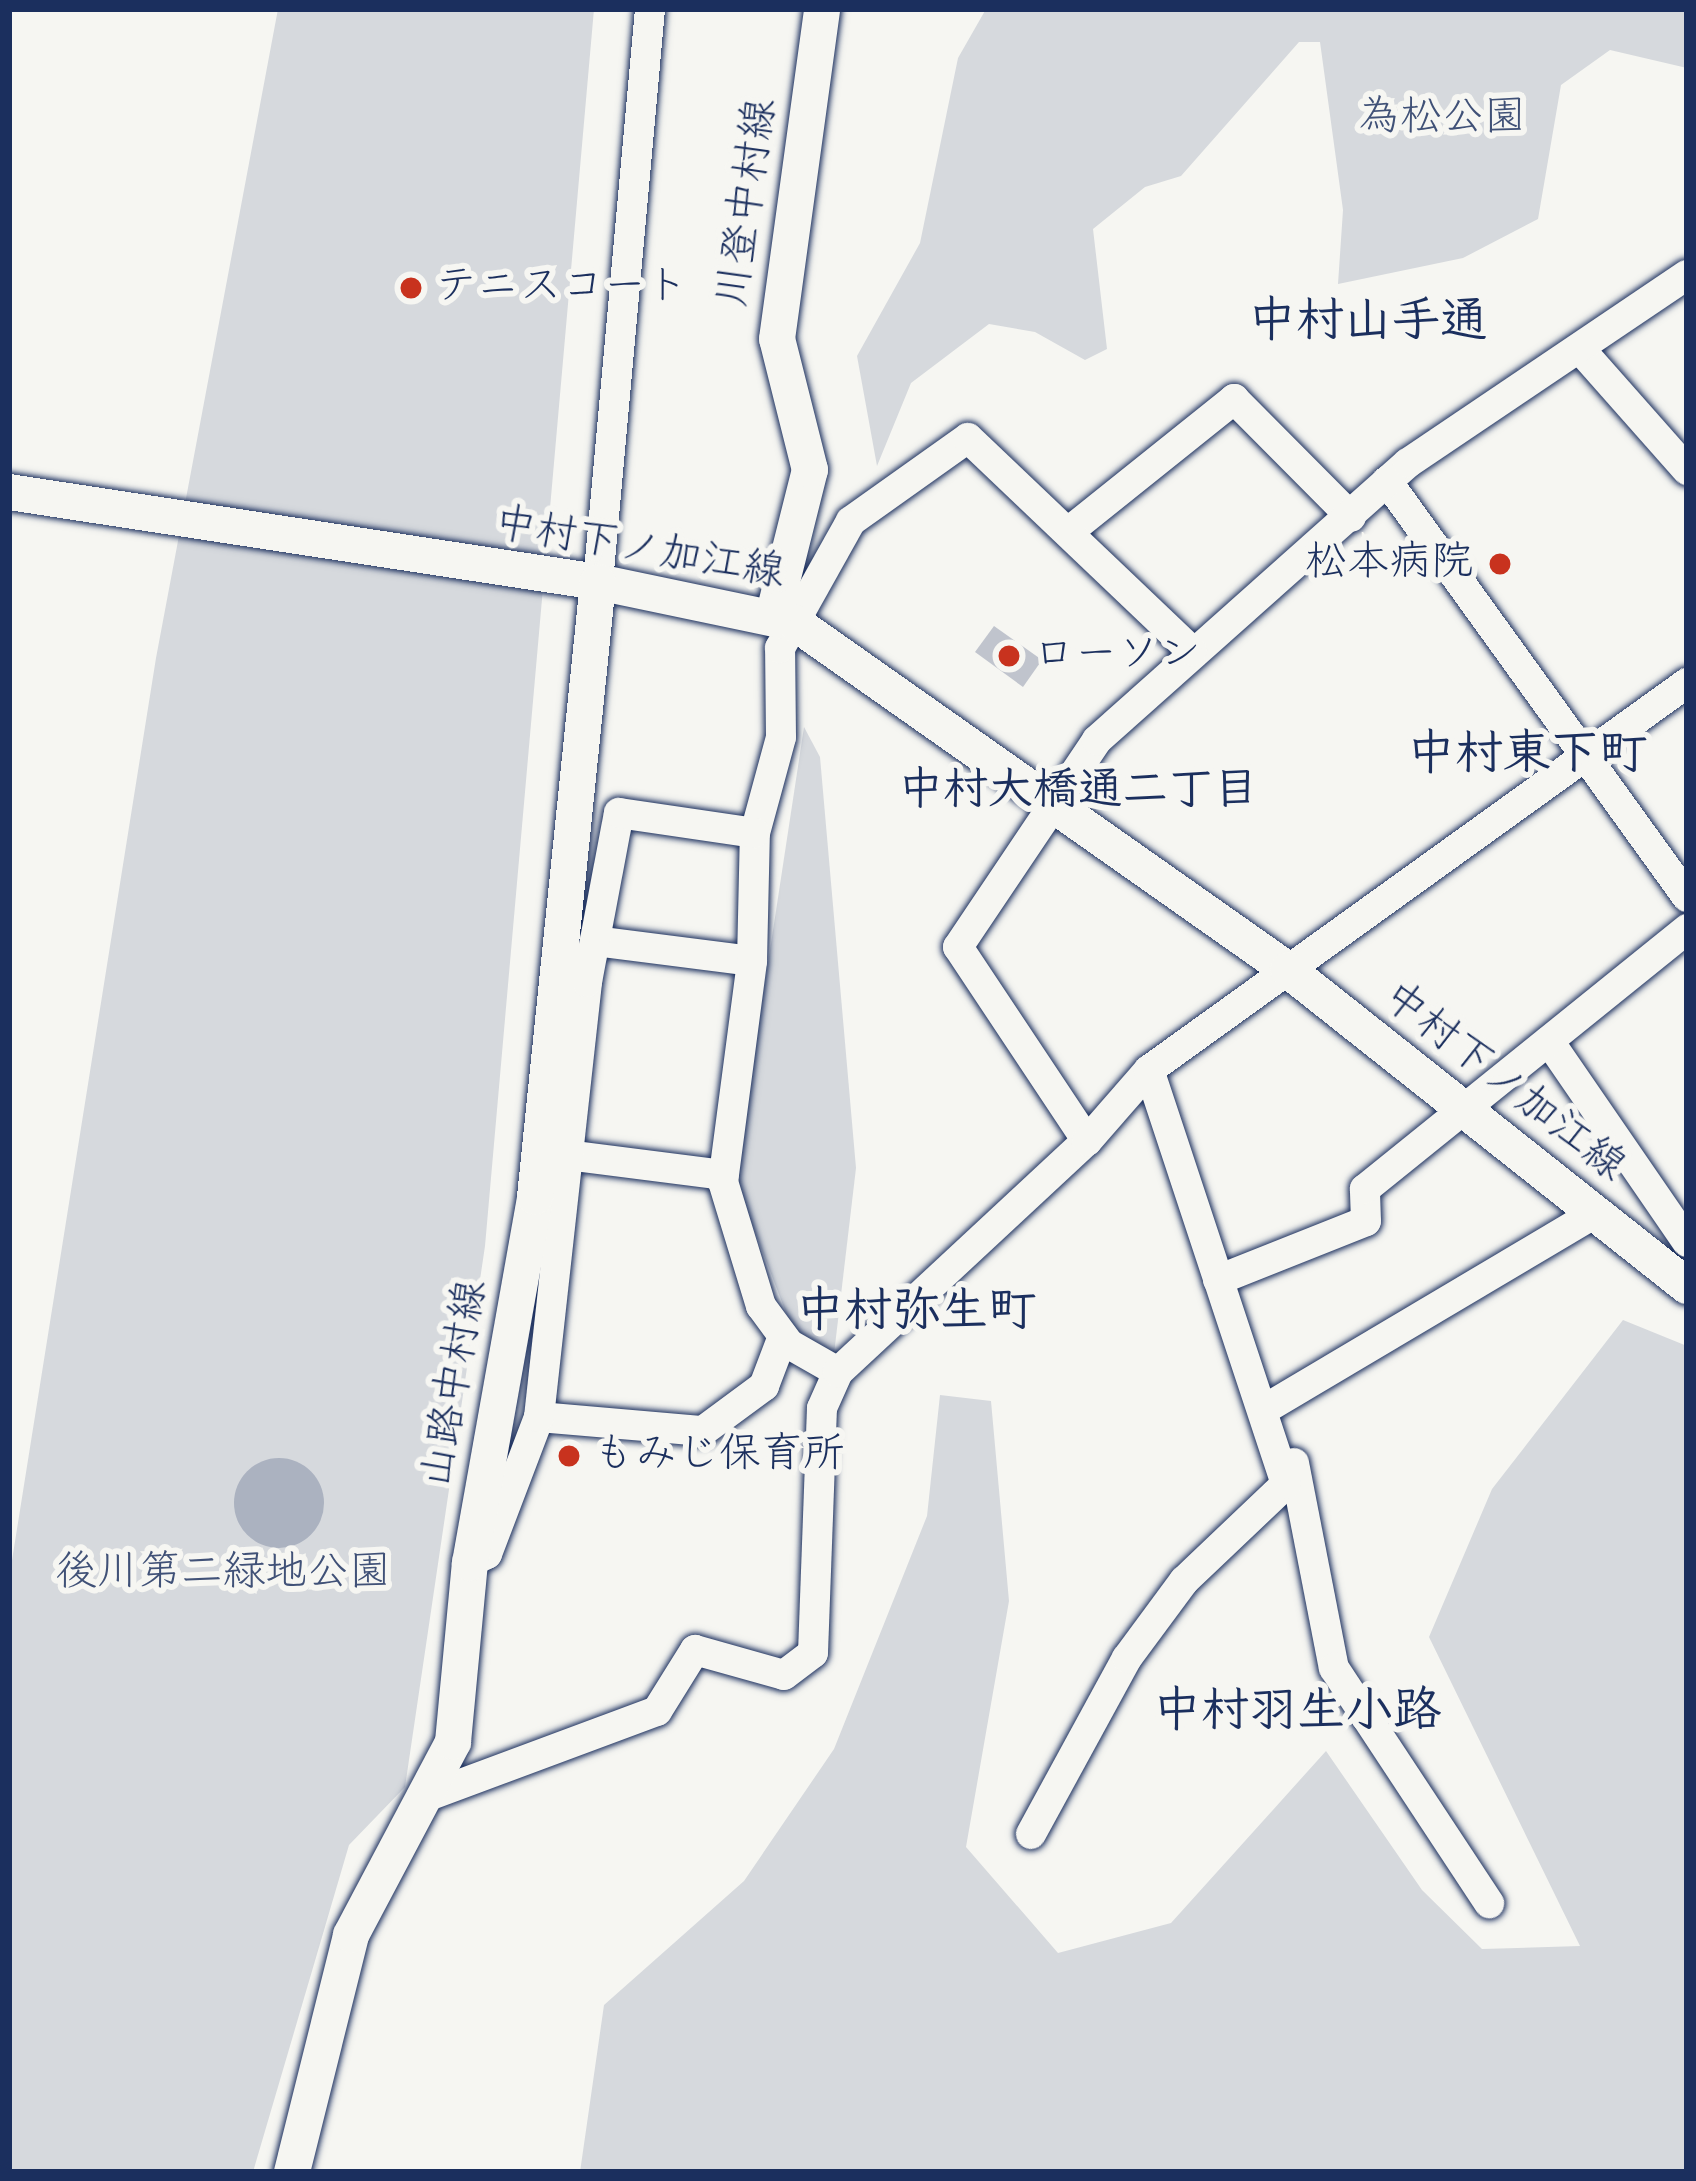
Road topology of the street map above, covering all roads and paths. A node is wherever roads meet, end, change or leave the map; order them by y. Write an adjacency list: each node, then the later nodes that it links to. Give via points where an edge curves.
1 (650, 9): 10 (street)
2 (822, 9): 11 (main road, 川登中村線, via 777,339 810,470)
3 (1687, 275): 4 (street)
4 (1580, 350): 5 (street); 6 (street)
5 (1687, 470)
6 (1387, 481): 8 (street); 14 (street)
7 (9, 492): 10 (main road, 中村下ノ加江線)
8 (1351, 517): 9 (street, via 1234,399); 12 (street)
9 (1072, 530): 11 (street, via 980,442 956,441 851,520); 12 (street)
10 (585, 581): 11 (main road, 中村下ノ加江線); 36 (main road, 山路中村線, via 535,1197)
11 (784, 620): 15 (main road, 中村下ノ加江線); 16 (street, via 781,737)
12 (1192, 651): 15 (street, via 1097,740)
13 (1687, 683): 14 (street)
14 (1586, 757): 17 (street); 21 (street)
15 (1052, 805): 21 (main road, 中村下ノ加江線); 25 (street, via 958,947)
16 (755, 833): 19 (street, via 619,813); 20 (street)
17 (1687, 897)
18 (1687, 929): 22 (street)
19 (595, 941): 20 (street); 26 (street)
20 (752, 962): 27 (street)
21 (1288, 970): 23 (street); 24 (main road, 中村下ノ加江線)
22 (1549, 1041): 24 (street); 29 (street)
23 (1149, 1070): 25 (street); 30 (street)
24 (1463, 1108): 28 (main road, 中村下ノ加江線); 30 (street, via 1365,1189 1366,1221)
25 (1088, 1141): 32 (street)
26 (567, 1155): 27 (street); 34 (street)
27 (724, 1175): 31 (street, via 761,1306)
28 (1594, 1213): 29 (main road, 中村下ノ加江線); 33 (street)
29 (1683, 1262)
30 (1218, 1280): 33 (street)
31 (783, 1336): 32 (street); 34 (street, via 764,1386 703,1431)
32 (838, 1372): 37 (street, via 822,1408 812,1653 784,1675 695,1650 657,1712)
33 (1265, 1409): 35 (street)
34 (539, 1417): 36 (street, via 487,1554)
35 (1282, 1463): 38 (street, via 1286,1484 1184,1581 1127,1658); 39 (street, via 1300,1462 1334,1668)
36 (470, 1563): 37 (main road, 山路中村線, via 453,1742)
37 (431, 1795): 40 (main road, 山路中村線, via 351,1935)
38 (1031, 1834)
39 (1489, 1903)
40 (292, 2172)

